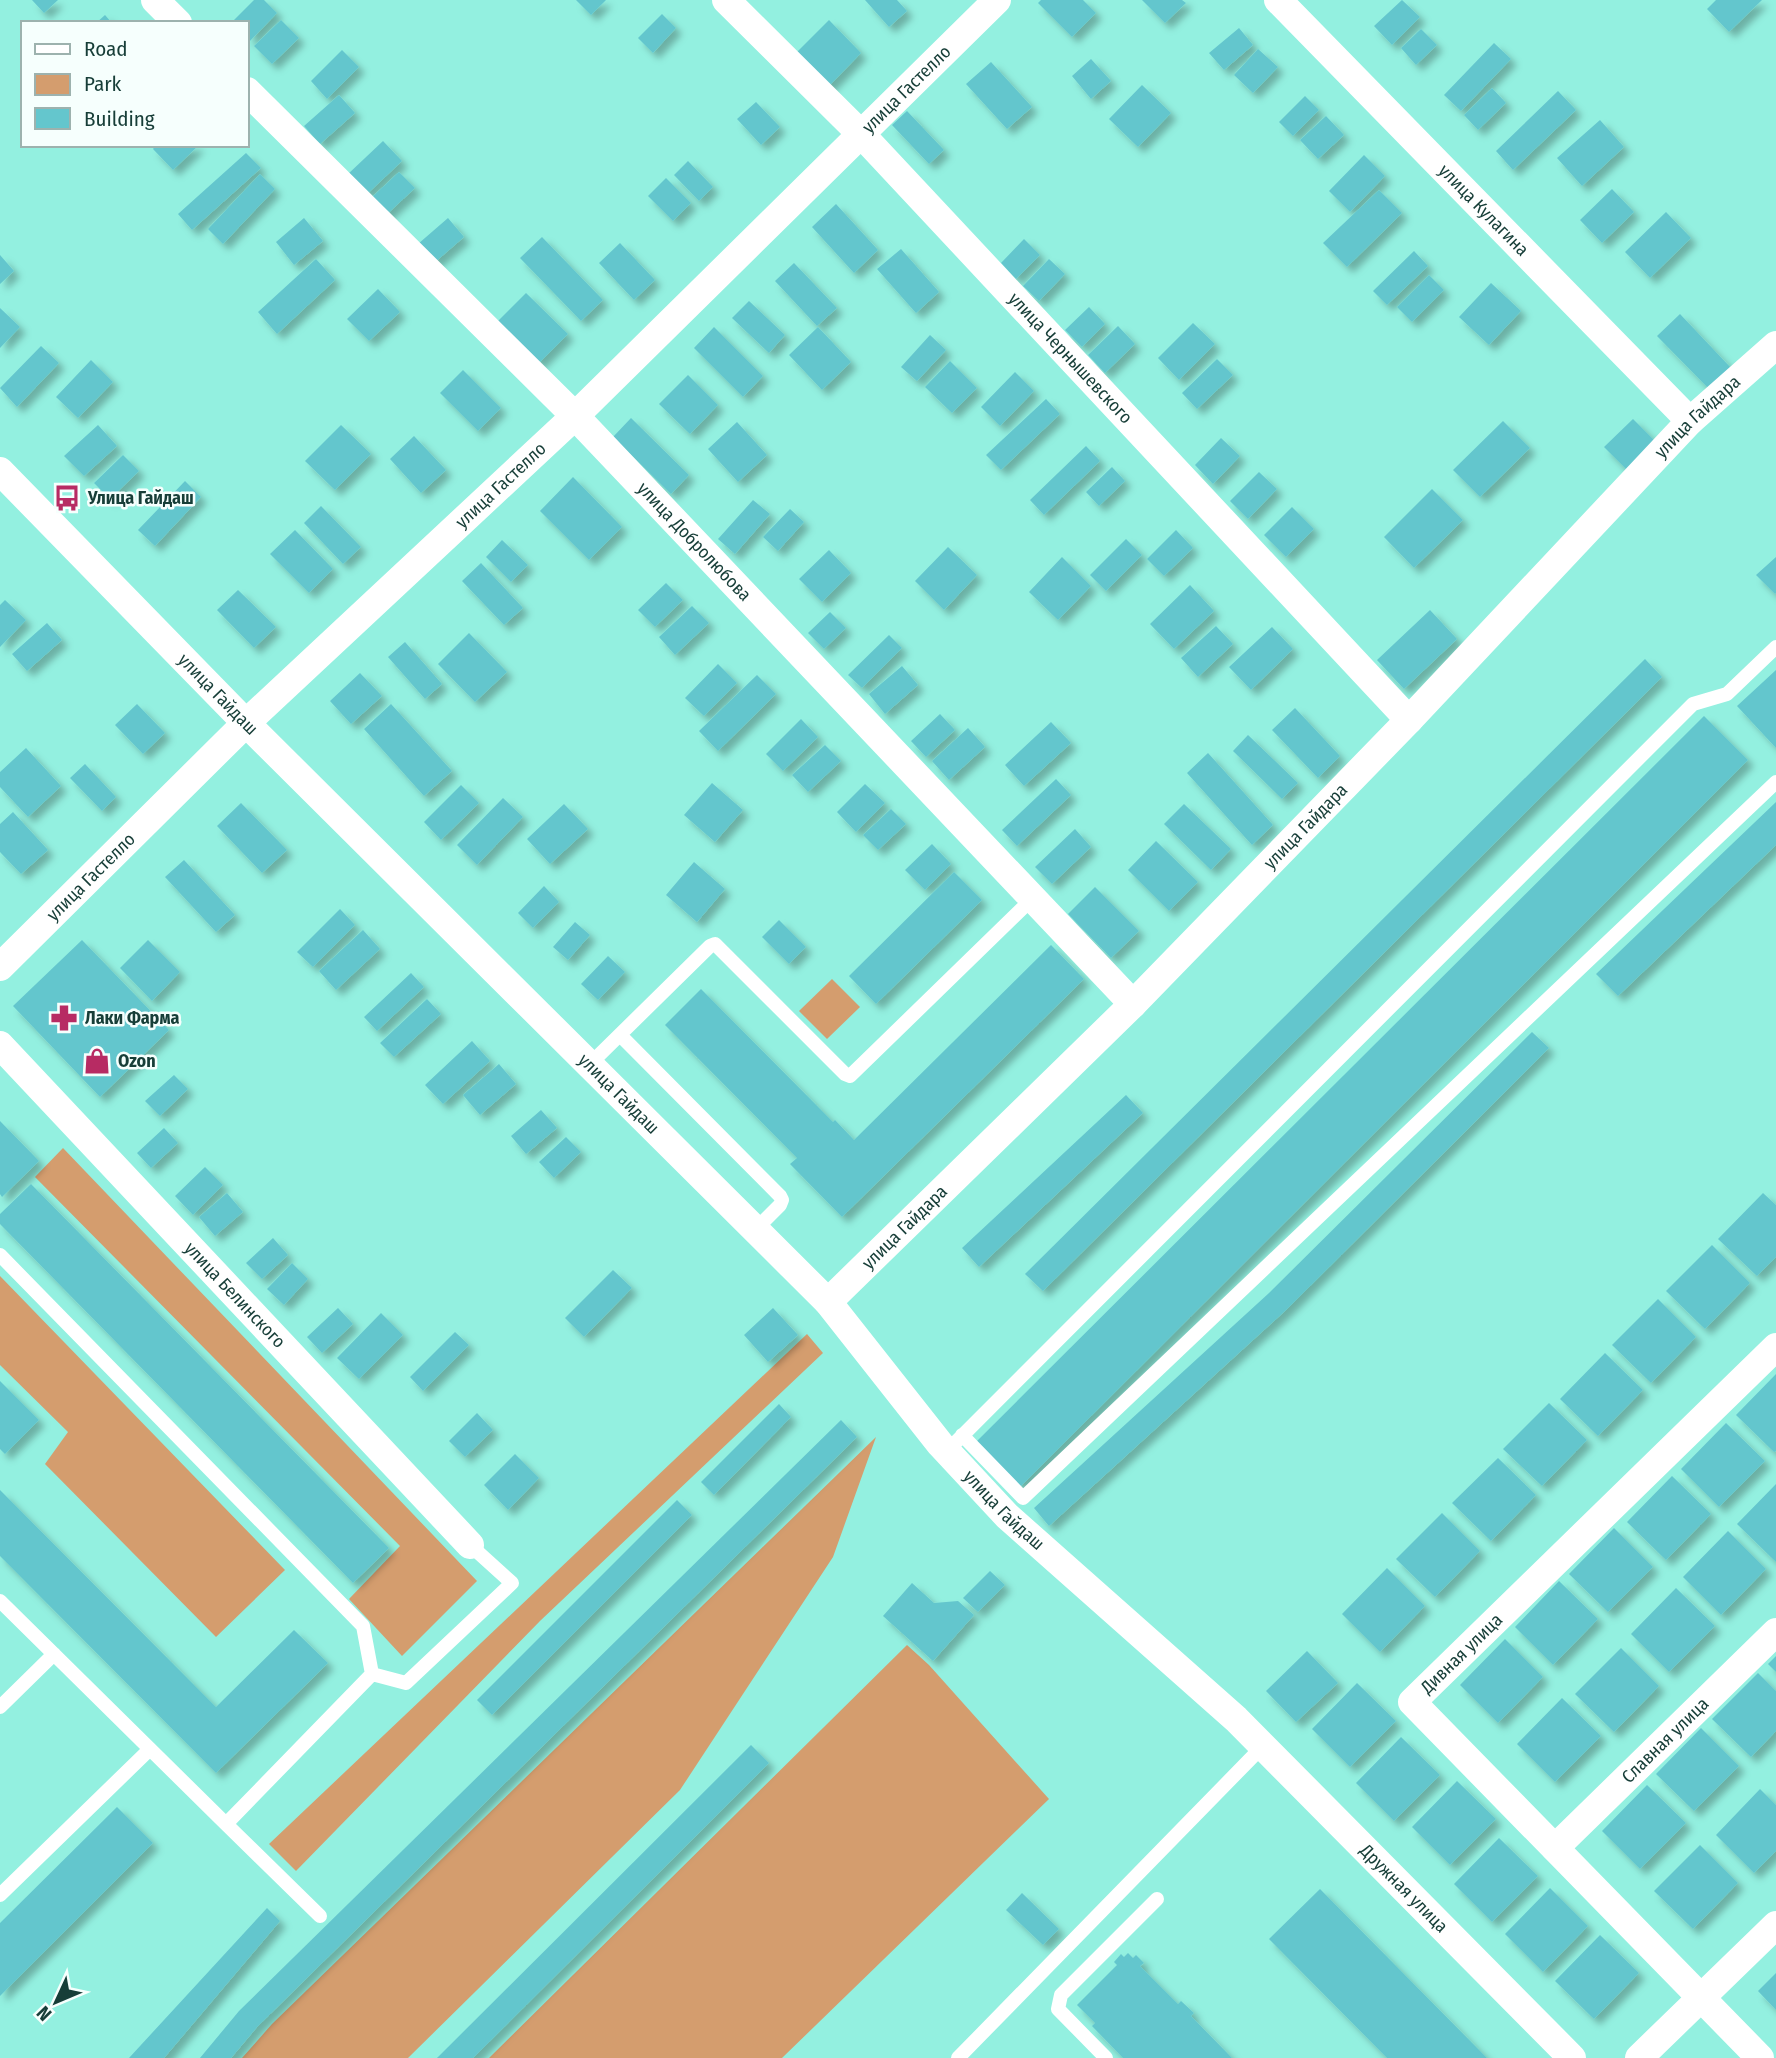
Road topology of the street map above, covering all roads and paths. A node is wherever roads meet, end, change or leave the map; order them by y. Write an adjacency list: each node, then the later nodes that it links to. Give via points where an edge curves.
1 (155, 0): 5 (street)
2 (726, 0): 7 (street, улица Чернышевского)
3 (997, 0): 7 (street, улица Гастелло)
4 (1278, 0): 10 (street, улица Кулагина)
5 (176, 21)
6 (248, 92): 9 (street, улица Добролюбова)
7 (861, 134): 9 (street, улица Гастелло); 13 (street, улица Чернышевского)
8 (1776, 345): 10 (street, улица Гайдара)
9 (575, 416): 14 (street, улица Гастелло); 16 (street, улица Добролюбова)
10 (1690, 421): 13 (street, улица Гайдара)
11 (0, 471): 14 (street, улица Гайдаш)
12 (1776, 647): 26 (lane, via 1727,694 1693,704)
13 (1409, 720): 18 (street, улица Гайдара)
14 (246, 723): 17 (street, улица Гастелло); 21 (street, улица Гайдаш)
15 (1776, 782): 26 (lane, via 1024,1498)
16 (1033, 898): 18 (street, улица Добролюбова); 19 (lane, via 850,1076 715,944)
17 (0, 967)
18 (1133, 1004): 24 (street, улица Гайдара)
19 (620, 1035): 21 (lane); 22 (lane, via 780,1196 780,1205)
20 (0, 1045): 27 (street, улица Белинского)
21 (589, 1065): 22 (street, улица Гайдаш)
22 (755, 1230): 24 (street, улица Гайдаш)
23 (0, 1255): 31 (lane, via 363,1626)
24 (828, 1302): 26 (street, улица Гайдаш)
25 (1776, 1347): 37 (street, Дивная улица, via 1412,1702)
26 (954, 1443): 33 (street, улица Гайдаш, via 1007,1516)
27 (470, 1545): 31 (lane, via 512,1583 406,1684)
28 (0, 1601): 30 (lane)
29 (1776, 1632): 37 (street, Славная улица)
30 (54, 1654): 32 (lane); 35 (lane)
31 (372, 1674): 36 (lane)
32 (0, 1707)
33 (1236, 1718): 34 (street, Дружная улица)
34 (1263, 1746): 43 (lane); 45 (street, Дружная улица)
35 (150, 1749): 36 (lane); 38 (lane)
36 (226, 1824): 40 (lane)
37 (1555, 1848): 42 (street, Дивная улица)
38 (0, 1895)
39 (1157, 1899): 44 (lane, via 1062,1995 1058,2009)
40 (320, 1916)
41 (1776, 1925): 42 (street)
42 (1701, 1998): 46 (street); 47 (street, Дивная улица)
43 (958, 2058)
44 (1106, 2058)
45 (1572, 2058)
46 (1639, 2058)
47 (1760, 2058)

